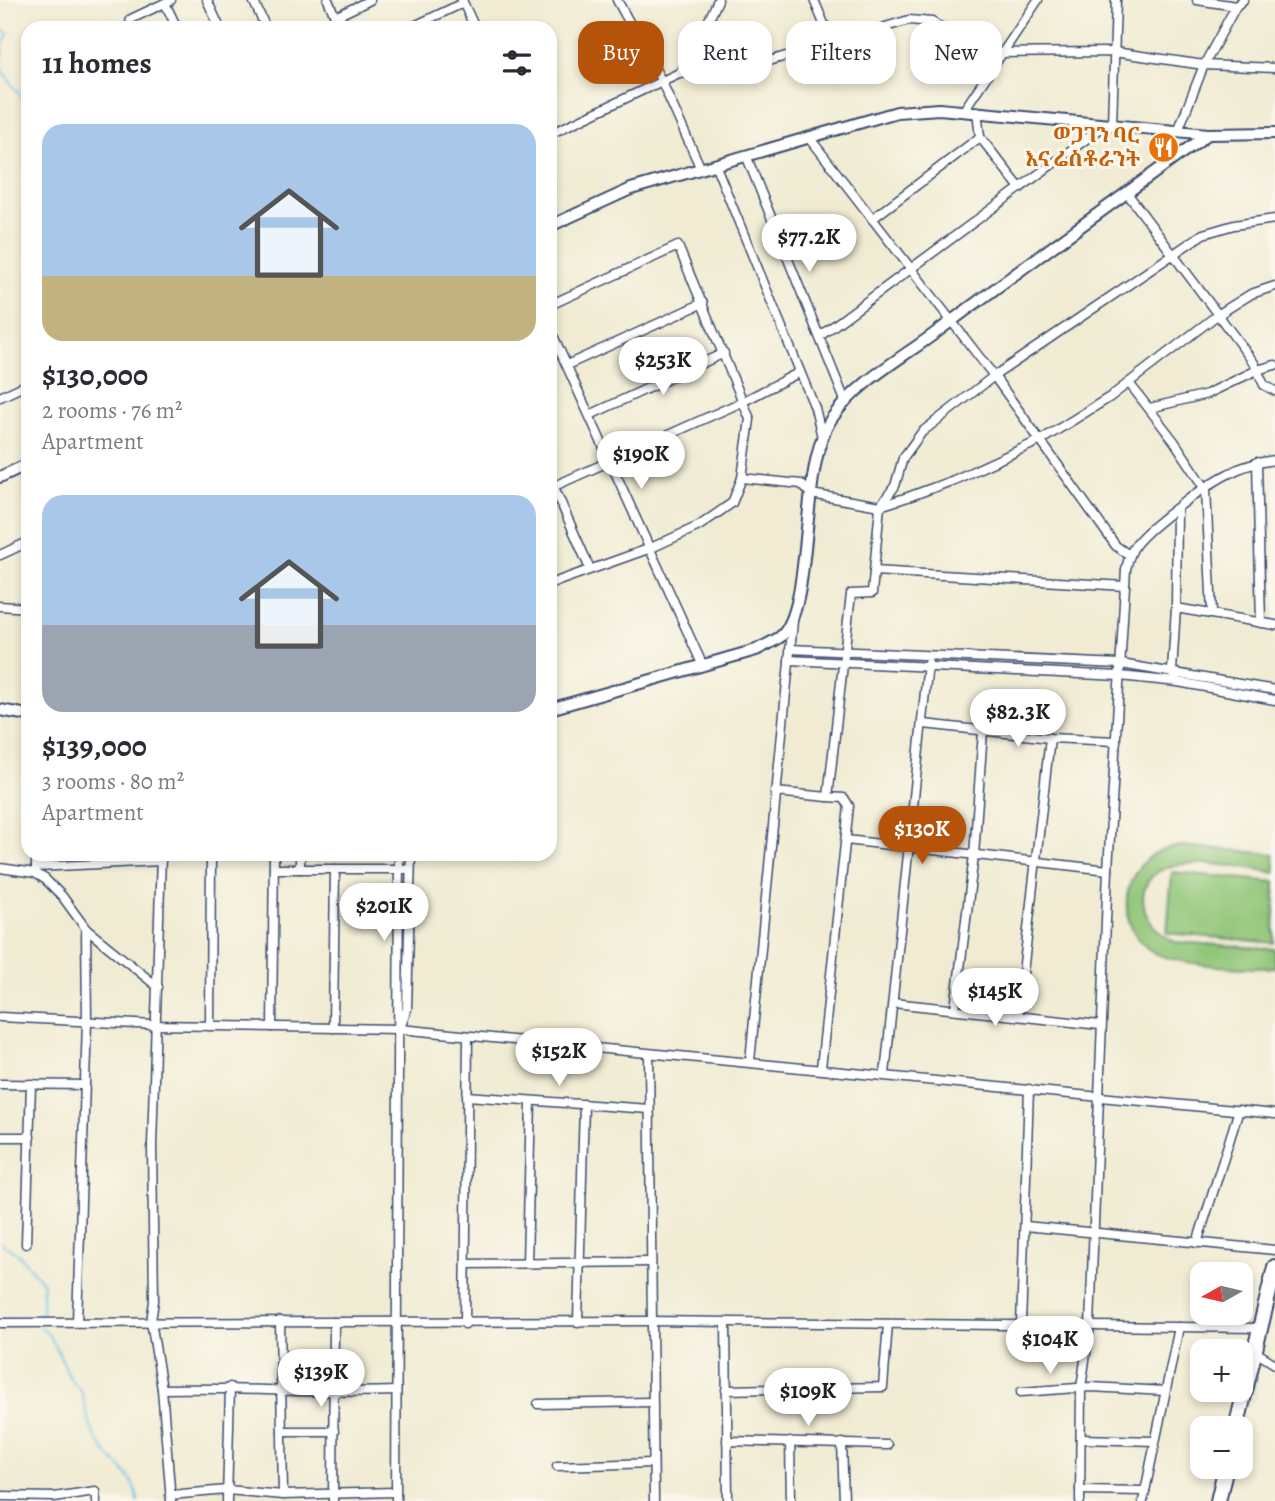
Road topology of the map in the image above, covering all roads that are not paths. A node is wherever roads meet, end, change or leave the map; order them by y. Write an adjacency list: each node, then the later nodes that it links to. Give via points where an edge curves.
1 (207, 0): 18 (street)
2 (253, 0): 19 (street)
3 (328, 0): 15 (street)
4 (370, 0): 15 (street)
5 (617, 0): 23 (street)
6 (718, 0): 24 (street)
7 (814, 0): 25 (street)
8 (1038, 0): 28 (street)
9 (1197, 0): 14 (street)
10 (1243, 0): 14 (street)
11 (168, 1): 16 (street); 17 (street)
12 (462, 1): 21 (street); 22 (street)
13 (1112, 1): 27 (street)
14 (1236, 6): 29 (street)
15 (335, 17): 20 (street)
16 (131, 21)
17 (175, 21)
18 (217, 21)
19 (264, 21)
20 (337, 21)
21 (432, 21)
22 (472, 21)
23 (629, 21)
24 (708, 21)
25 (823, 21)
26 (896, 26): 28 (street, via 932,22 978,52)
27 (1114, 52): 28 (street); 29 (street); 35 (street)
28 (1003, 53): 33 (street)
29 (1204, 65): 30 (street); 37 (street)
30 (1275, 68)
31 (653, 84): 36 (street)
32 (663, 84): 44 (street)
33 (964, 110): 34 (street); 40 (street, via 897,112)
34 (977, 111): 35 (street); 41 (street)
35 (1108, 125): 37 (street); 45 (street)
36 (557, 131)
37 (1178, 131): 39 (street)
38 (1275, 133): 39 (street)
39 (1208, 134): 46 (street)
40 (809, 136): 42 (street); 47 (street)
41 (980, 137): 45 (street); 47 (street)
42 (746, 155): 43 (street); 57 (street)
43 (715, 164): 44 (street); 63 (street)
44 (701, 169): 49 (street, via 631,190)
45 (1020, 188): 51 (street)
46 (1127, 193): 50 (street); 56 (street)
47 (872, 219): 51 (street)
48 (1275, 219): 50 (street, via 1203,234)
49 (557, 223)
50 (1171, 254): 55 (street); 64 (street)
51 (910, 269): 56 (street); 57 (street)
52 (1275, 286): 55 (street, via 1251,294)
53 (557, 302): 54 (street, via 678,246)
54 (703, 303): 59 (street); 60 (street)
55 (1216, 316): 62 (street); 65 (street)
56 (952, 321): 64 (street); 70 (street)
57 (820, 336): 70 (street)
58 (557, 344): 60 (street)
59 (724, 353): 69 (street); 72 (street)
60 (566, 365): 72 (street)
61 (1275, 365): 62 (street)
62 (1257, 370): 67 (street, via 1264,385); 71 (street, via 1207,394)
63 (800, 372): 69 (street); 73 (street)
64 (994, 376): 74 (street); 85 (street, via 922,432 903,458 895,486)
65 (1129, 383): 71 (street); 74 (street)
66 (21, 387): 68 (street)
67 (1275, 391)
68 (0, 397)
69 (744, 401): 76 (street); 80 (street, via 750,419)
70 (846, 402): 73 (street)
71 (1150, 408): 82 (street)
72 (590, 415): 76 (street)
73 (822, 437): 83 (street)
74 (1041, 440): 85 (street, via 954,480); 90 (street, via 1116,546)
75 (1275, 460): 77 (street)
76 (611, 461): 81 (street); 88 (street)
77 (1257, 462): 82 (street); 100 (street)
78 (21, 467): 79 (street)
79 (0, 477)
80 (742, 478): 83 (street, via 801,484); 88 (street, via 732,503 699,526)
81 (557, 482)
82 (1206, 489): 86 (street); 99 (street)
83 (811, 494): 85 (street); 98 (street)
84 (557, 497): 91 (street)
85 (880, 506): 92 (street)
86 (1177, 510): 90 (street, via 1137,542); 97 (street)
87 (21, 545): 89 (street)
88 (651, 548): 91 (street); 108 (street)
89 (0, 555)
90 (1129, 555): 94 (street)
91 (590, 569): 93 (street)
92 (874, 570): 94 (street); 103 (street, via 872,593 851,594)
93 (557, 581)
94 (1125, 586): 107 (street)
95 (0, 606): 96 (street)
96 (21, 608)
97 (1176, 608): 99 (street); 110 (street)
98 (794, 611): 102 (street); 108 (street, via 782,636 756,650)
99 (1212, 614): 100 (street)
100 (1261, 623): 101 (street)
101 (1275, 625)
102 (790, 649): 103 (street); 105 (street)
103 (845, 652): 104 (street); 106 (street)
104 (929, 656): 107 (street); 109 (street)
105 (789, 660): 106 (street); 122 (street)
106 (844, 663): 109 (street); 123 (street)
107 (1121, 664): 110 (street); 111 (street)
108 (703, 666): 115 (street)
109 (928, 667): 111 (street); 118 (street)
110 (1172, 671): 112 (street); 113 (street)
111 (1120, 676): 112 (street); 121 (street)
112 (1178, 682): 114 (street)
113 (1275, 690)
114 (1275, 700)
115 (557, 707)
116 (0, 710): 117 (street)
117 (21, 714)
118 (924, 724): 119 (street); 125 (street)
119 (983, 731): 120 (street); 126 (street)
120 (1050, 738): 121 (street); 135 (street)
121 (1116, 741): 143 (street)
122 (775, 792): 123 (street); 159 (street)
123 (828, 797): 124 (street, via 844,798 849,806)
124 (846, 840): 125 (street); 160 (street)
125 (910, 847): 126 (street); 146 (street)
126 (974, 855): 135 (street); 147 (street)
127 (36, 861): 142 (street)
128 (123, 861): 142 (street)
129 (161, 861): 145 (street)
130 (211, 861): 153 (street)
131 (274, 861): 137 (street)
132 (300, 861): 138 (street)
133 (399, 861): 140 (street)
134 (411, 861): 141 (street)
135 (1035, 862): 143 (street); 148 (street)
136 (0, 868): 142 (street)
137 (274, 869): 138 (street); 154 (street)
138 (300, 869): 139 (street)
139 (335, 869): 140 (street); 155 (street)
140 (399, 869): 141 (street); 156 (street)
141 (411, 869): 156 (street, via 407,1009)
142 (36, 870): 144 (street)
143 (1108, 870): 152 (street)
144 (86, 929): 145 (street); 150 (street)
145 (158, 986): 151 (street)
146 (893, 1003): 147 (street); 161 (street)
147 (955, 1009): 148 (street)
148 (1018, 1016): 152 (street)
149 (0, 1017): 150 (street)
150 (87, 1022): 151 (street); 164 (street)
151 (155, 1025): 153 (street); 185 (street)
152 (1100, 1025): 166 (street)
153 (210, 1026): 154 (street)
154 (272, 1027): 155 (street)
155 (333, 1028): 156 (street)
156 (400, 1029): 157 (street); 190 (street)
157 (468, 1036): 158 (street); 167 (street)
158 (649, 1054): 159 (street); 170 (street)
159 (750, 1061): 160 (street)
160 (821, 1068): 161 (street)
161 (885, 1074): 165 (street)
162 (0, 1084): 163 (street)
163 (31, 1084): 164 (street); 174 (street)
164 (85, 1084): 188 (street)
165 (1029, 1089): 166 (street); 175 (street)
166 (1097, 1095): 171 (street); 176 (street)
167 (467, 1096): 168 (street); 182 (street)
168 (531, 1101): 169 (street); 183 (street)
169 (584, 1104): 170 (street); 181 (street)
170 (649, 1109): 180 (street)
171 (1240, 1110): 172 (street); 177 (street)
172 (1275, 1114)
173 (0, 1137): 174 (street)
174 (30, 1137): 178 (street)
175 (1024, 1226): 176 (street); 196 (street)
176 (1093, 1234): 177 (street); 197 (street)
177 (1197, 1243): 179 (street)
178 (26, 1244)
179 (1275, 1250)
180 (650, 1262): 181 (street); 187 (street)
181 (580, 1263): 183 (street); 191 (street)
182 (466, 1264): 183 (street); 194 (street)
183 (527, 1264)
184 (1275, 1267): 199 (highway)
185 (151, 1321): 186 (street); 188 (street); 204 (street)
186 (280, 1321): 189 (street); 205 (street)
187 (650, 1321): 191 (street); 193 (street); 211 (street)
188 (77, 1322): 192 (street)
189 (334, 1322): 190 (street); 209 (street)
190 (396, 1322): 194 (street); 207 (street)
191 (578, 1322): 194 (street)
192 (0, 1323)
193 (726, 1323): 195 (street); 206 (street)
194 (465, 1324)
195 (888, 1324): 196 (street); 206 (street, via 883,1387)
196 (1021, 1325): 197 (street)
197 (1090, 1325): 198 (street); 203 (street)
198 (1179, 1327): 199 (street); 208 (street)
199 (1260, 1328): 200 (highway)
200 (1254, 1351): 201 (street); 213 (highway)
201 (1275, 1364)
202 (230, 1387): 204 (street); 205 (street); 225 (street)
203 (1081, 1388): 208 (street); 210 (street); 216 (street)
204 (162, 1389): 232 (street)
205 (281, 1390): 209 (street); 214 (street)
206 (726, 1390): 218 (street)
207 (396, 1391): 209 (street); 230 (street)
208 (1165, 1391): 217 (street)
209 (336, 1392): 215 (street)
210 (1021, 1392)
211 (652, 1402): 212 (street); 222 (street)
212 (538, 1405)
213 (1239, 1416)
214 (282, 1431): 215 (street); 228 (street)
215 (334, 1431): 231 (street)
216 (1081, 1439): 217 (street); 226 (street)
217 (1156, 1440): 227 (street)
218 (727, 1441): 219 (street); 237 (street)
219 (790, 1442): 220 (street); 238 (street)
220 (842, 1443): 221 (street); 239 (street)
221 (887, 1445)
222 (653, 1463): 223 (street); 236 (street)
223 (557, 1466)
224 (1223, 1479): 242 (highway)
225 (227, 1490): 228 (street); 232 (street); 235 (street)
226 (1080, 1490): 227 (street); 240 (street)
227 (1145, 1491): 241 (street)
228 (283, 1495): 231 (street)
229 (0, 1496): 233 (street)
230 (396, 1496): 231 (street)
231 (334, 1497)
232 (171, 1498)
233 (55, 1499): 234 (street, via 95,1492)
234 (96, 1501)
235 (226, 1501)
236 (654, 1501)
237 (728, 1501)
238 (791, 1501)
239 (844, 1501)
240 (1080, 1501)
241 (1143, 1501)
242 (1218, 1501)

